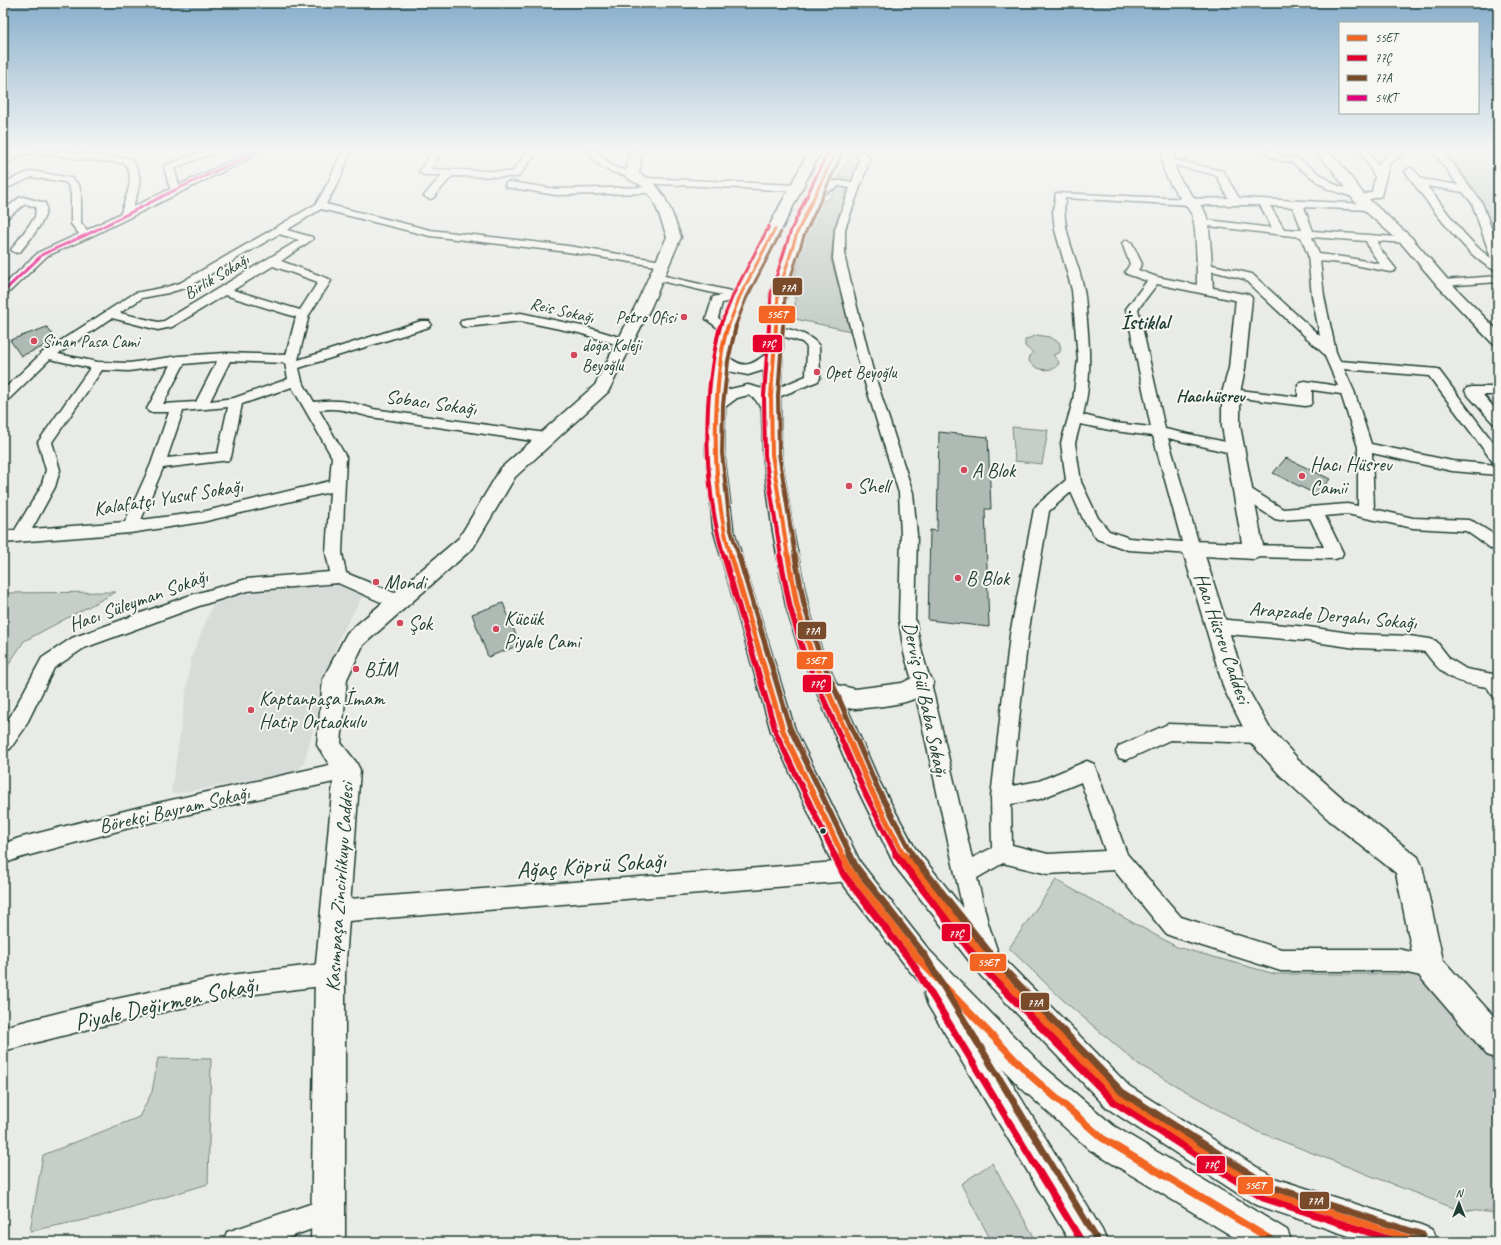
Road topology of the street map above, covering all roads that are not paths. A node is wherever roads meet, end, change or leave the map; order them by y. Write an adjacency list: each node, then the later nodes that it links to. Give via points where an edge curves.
1 (12, 209): 20 (street)
2 (41, 209): 30 (street, via 40,217)
3 (74, 209): 25 (street, via 76,224)
4 (127, 209): 19 (street)
5 (134, 209): 19 (street)
6 (315, 209): 22 (street)
7 (333, 209): 37 (street, via 430,233 568,249)
8 (663, 209): 37 (main road, Kasımpaşa Zincirlikuyu Caddesi, via 674,236)
9 (785, 209): 44 (main road)
10 (808, 209): 50 (main road, via 797,233 778,294)
11 (847, 209): 97 (street, Derviş Gül Baba Sokağı, via 840,229 838,259 866,367 906,493 909,535 907,619)
12 (1058, 209): 72 (street, via 1060,230 1078,290 1084,359 1080,401)
13 (1195, 209): 21 (main road)
14 (1267, 209): 23 (street)
15 (1299, 209): 24 (street)
16 (1372, 209): 27 (main road)
17 (1440, 209): 36 (street, via 1463,239 1479,255)
18 (1479, 209): 34 (street)
19 (126, 213): 25 (street)
20 (3, 216)
21 (1200, 222): 23 (street); 35 (main road)
22 (279, 231): 33 (street, Birlik Sokağı, via 308,239); 46 (street, via 184,285 139,295)
23 (1280, 232): 24 (street)
24 (1307, 233): 26 (street); 32 (street)
25 (86, 235): 31 (street)
26 (1371, 238): 27 (street); 32 (street, via 1375,250 1390,269)
27 (1406, 240): 40 (main road)
28 (1127, 243): 39 (street, via 1136,264 1131,272)
29 (3, 249): 30 (street)
30 (16, 250): 31 (street)
31 (43, 254): 43 (street)
32 (1314, 257): 56 (street, via 1318,296)
33 (272, 262): 42 (street, Birlik Sokağı); 47 (street, via 325,281)
34 (1498, 262)
35 (1204, 266): 41 (main road); 56 (street, via 1248,276)
36 (1498, 268)
37 (659, 270): 44 (street); 52 (main road, Kasımpaşa Zincirlikuyu Caddesi)
38 (1498, 279): 40 (street)
39 (1154, 280): 41 (street); 74 (street, via 1132,309)
40 (1443, 283): 51 (main road)
41 (1205, 290): 45 (street)
42 (224, 291): 46 (street, Birlik Sokağı, via 168,324 158,326); 47 (street)
43 (3, 292)
44 (740, 296): 58 (main road, via 727,329)
45 (1244, 298): 64 (main road, via 1237,368)
46 (109, 314): 53 (street)
47 (303, 315): 59 (street)
48 (466, 323): 52 (street, Reis Sokağı, via 521,317 582,330)
49 (425, 324): 59 (street)
50 (776, 330): 54 (main road); 67 (street, via 806,339 814,346 813,378)
51 (1498, 340)
52 (625, 343): 77 (main road, Kasımpaşa Zincirlikuyu Caddesi, via 602,388)
53 (47, 355): 60 (street); 65 (street)
54 (774, 356): 58 (main road, via 760,366 748,370 730,367); 67 (main road)
55 (226, 357): 57 (street); 59 (street); 68 (street)
56 (1333, 358): 62 (street); 75 (street, via 1433,372)
57 (179, 360): 60 (street, via 129,367); 71 (street, via 154,409)
58 (721, 360): 69 (main road)
59 (292, 363): 61 (street)
60 (98, 366): 89 (street, via 45,442 53,470 48,487)
61 (295, 381): 66 (street); 70 (street)
62 (1347, 391): 64 (street, via 1305,385 1305,402); 78 (street)
63 (1498, 392): 73 (street, via 1472,391)
64 (1231, 393): 79 (main road, via 1231,426)
65 (3, 397)
66 (236, 402): 68 (street); 81 (street, via 224,457)
67 (772, 402): 69 (main road, via 755,392 740,390 725,397); 99 (main road, via 772,454 778,503 797,606 811,652)
68 (201, 406): 71 (street)
69 (716, 406): 108 (main road, via 715,453 723,528 783,731)
70 (310, 407): 77 (street, Sobacı Sokağı, via 333,404 350,406 371,413); 84 (street, via 339,457)
71 (177, 408): 81 (street)
72 (1075, 418): 74 (street, via 1115,427); 83 (street, via 1068,443)
73 (1498, 420)
74 (1159, 432): 79 (street); 92 (street)
75 (1481, 437): 76 (street); 80 (street)
76 (1498, 437)
77 (546, 438): 95 (main road, Kasımpaşa Zincirlikuyu Caddesi, via 508,473 466,543)
78 (1365, 447): 82 (street, via 1452,466); 87 (street)
79 (1235, 449): 85 (main road)
80 (1498, 459)
81 (158, 464): 88 (street)
82 (1498, 470)
83 (1074, 482): 92 (street, via 1092,521 1103,535 1128,544); 104 (street, via 1042,509 1019,635)
84 (337, 485): 88 (street, Kalafatçı Yusuf Sokağı, via 202,517); 94 (street, via 334,553)
85 (1242, 490): 86 (street, via 1280,515); 93 (main road)
86 (1315, 512): 87 (street, via 1347,509); 93 (street, via 1335,553)
87 (1366, 513): 91 (street, via 1413,523 1469,526)
88 (130, 527): 89 (street, Kalafatçı Yusuf Sokağı)
89 (20, 536): 90 (street, Kalafatçı Yusuf Sokağı)
90 (3, 537)
91 (1498, 545)
92 (1192, 548): 93 (main road, Hacı Hüsrev Caddesi); 96 (main road, Hacı Hüsrev Caddesi)
93 (1254, 551)
94 (339, 577): 95 (street); 101 (street, Hacı Süleyman Sokağı, via 247,584 78,643 48,663 17,723)
95 (398, 602): 103 (main road, Kasımpaşa Zincirlikuyu Caddesi, via 355,639 335,679 329,745)
96 (1217, 626): 98 (street, Arapzade Dergahı Sokağı, via 1430,646 1444,664 1462,676 1492,680); 100 (main road, Hacı Hüsrev Caddesi, via 1236,688)
97 (922, 683): 99 (main road, via 906,692 854,699); 109 (street, Derviş Gül Baba Sokağı)
98 (1498, 690)
99 (827, 691): 112 (main road, via 905,857)
100 (1260, 735): 102 (street, via 1168,732); 113 (main road, Hacı Hüsrev Caddesi, via 1289,767 1338,811 1408,866)
101 (3, 743)
102 (1126, 752)
103 (348, 770): 106 (street, Börekçi Bayram Sokağı, via 140,816); 110 (main road, Kasımpaşa Zincirlikuyu Caddesi)
104 (1001, 797): 105 (street); 107 (street, via 1040,790 1086,770)
105 (1002, 853): 107 (street, via 1048,864); 109 (street)
106 (3, 854)
107 (1119, 860): 113 (street, via 1174,926 1281,960 1398,960)
108 (850, 871): 110 (street, Ağaç Köprü Sokağı); 111 (main road)
109 (965, 873): 112 (street, Derviş Gül Baba Sokağı)
110 (336, 911): 114 (main road, Kasımpaşa Zincirlikuyu Caddesi)
111 (919, 960): 120 (main road); 121 (main road, via 1032,1077 1102,1138)
112 (991, 966): 122 (main road, via 1118,1097 1266,1192)
113 (1430, 967): 116 (main road, Hacı Hüsrev Caddesi)
114 (330, 974): 115 (street, Piyale Değirmen Sokağı, via 230,986); 117 (main road, Kasımpaşa Zincirlikuyu Caddesi)
115 (3, 1039)
116 (1498, 1044)
117 (328, 1211): 118 (street); 119 (main road, Kasımpaşa Zincirlikuyu Caddesi)
118 (237, 1242)
119 (328, 1242)
120 (1090, 1242)
121 (1275, 1242)
122 (1421, 1242)

